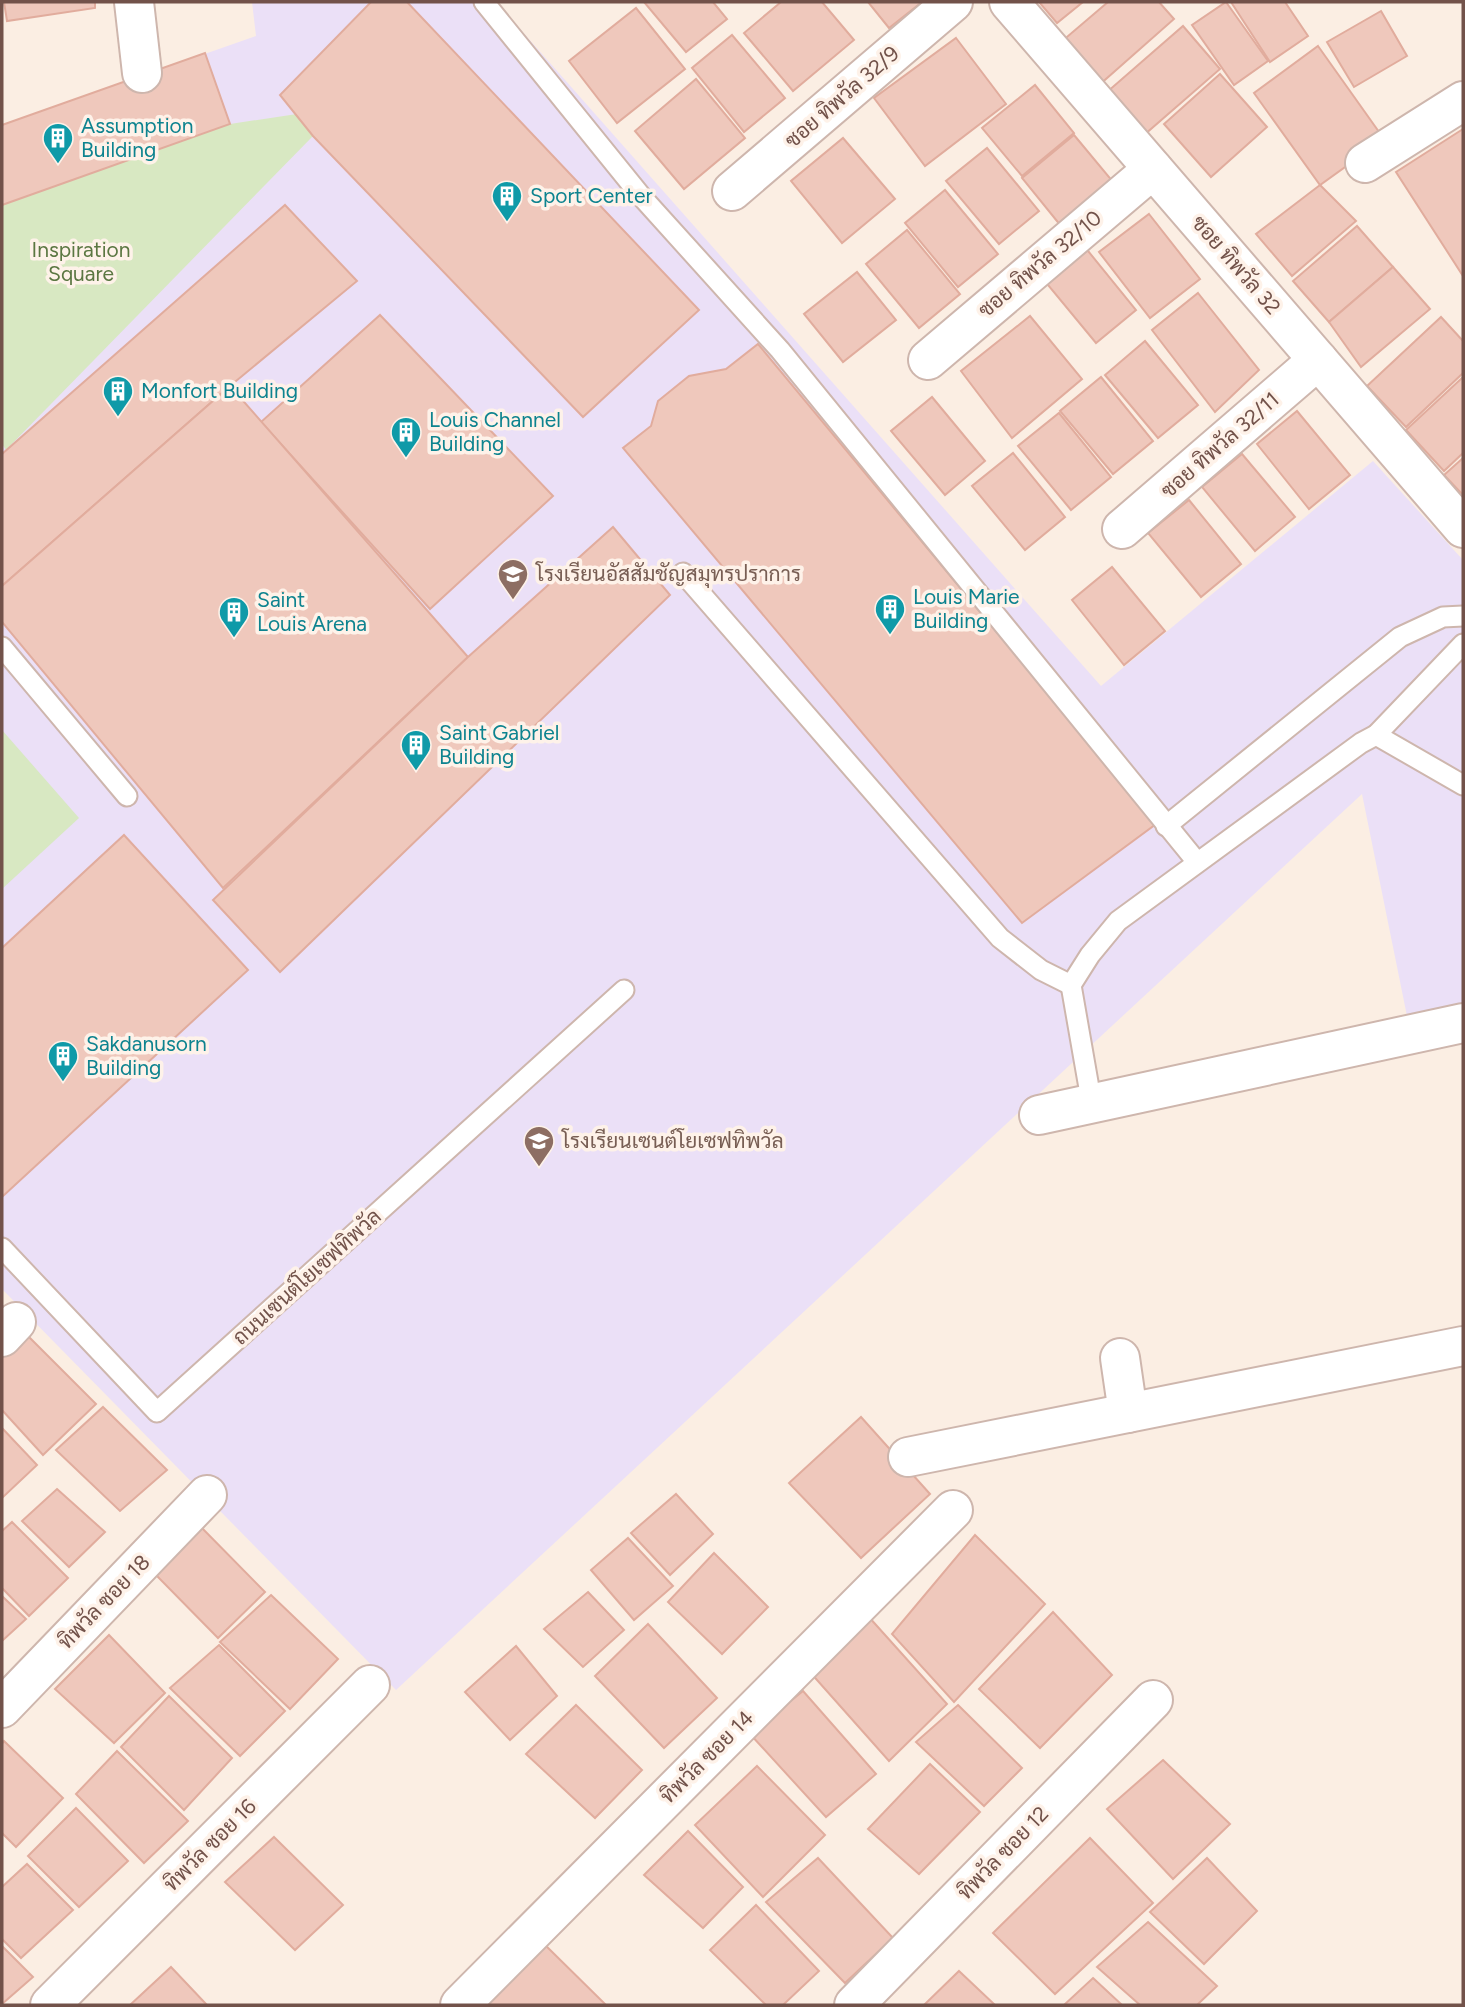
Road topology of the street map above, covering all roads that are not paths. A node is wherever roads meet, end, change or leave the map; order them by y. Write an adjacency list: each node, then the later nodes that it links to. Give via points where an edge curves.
1 (134, 2): 5 (street)
2 (484, 2): 21 (lane, via 641,196 780,350)
3 (953, 2): 9 (street, ซอย ทิพวัล 32/9)
4 (1009, 2): 8 (street, ซอย ทิพวัล 32)
5 (142, 74)
6 (1463, 100): 7 (street)
7 (1365, 163)
8 (1153, 169): 10 (street, ซอย ทิพวัล 32/10); 11 (street, ซอย ทิพวัล 32)
9 (732, 191)
10 (928, 360)
11 (1318, 360): 12 (street, ซอย ทิพวัล 32); 13 (street, ซอย ทิพวัล 32/11)
12 (1463, 528)
13 (1122, 529)
14 (683, 573): 23 (lane, via 1000,938 1041,970)
15 (1463, 615): 21 (lane, via 1443,617 1400,637)
16 (1463, 644): 18 (lane)
17 (2, 647): 20 (lane)
18 (1376, 735): 19 (lane); 22 (lane)
19 (1463, 785)
20 (127, 796)
21 (1166, 826): 22 (lane)
22 (1197, 862): 23 (lane, via 1118,921)
23 (1071, 985): 26 (lane)
24 (624, 990): 28 (lane, ถนนเซนต์โยเซฟทิพวัล, via 157,1412)
25 (1463, 1023): 26 (street)
26 (1092, 1105): 27 (street)
27 (1039, 1115)
28 (2, 1248)
29 (1463, 1346): 31 (street)
30 (1120, 1358): 31 (street)
31 (1128, 1413): 32 (street)
32 (908, 1457)
33 (207, 1495): 37 (street, ทิพวัล ซอย 18)
34 (953, 1510): 39 (street, ทิพวัล ซอย 14)
35 (370, 1685): 38 (street, ทิพวัล ซอย 16)
36 (1153, 1700): 40 (street, ทิพวัล ซอย 12)
37 (2, 1708)
38 (50, 2005)
39 (460, 2005)
40 (854, 2005)

